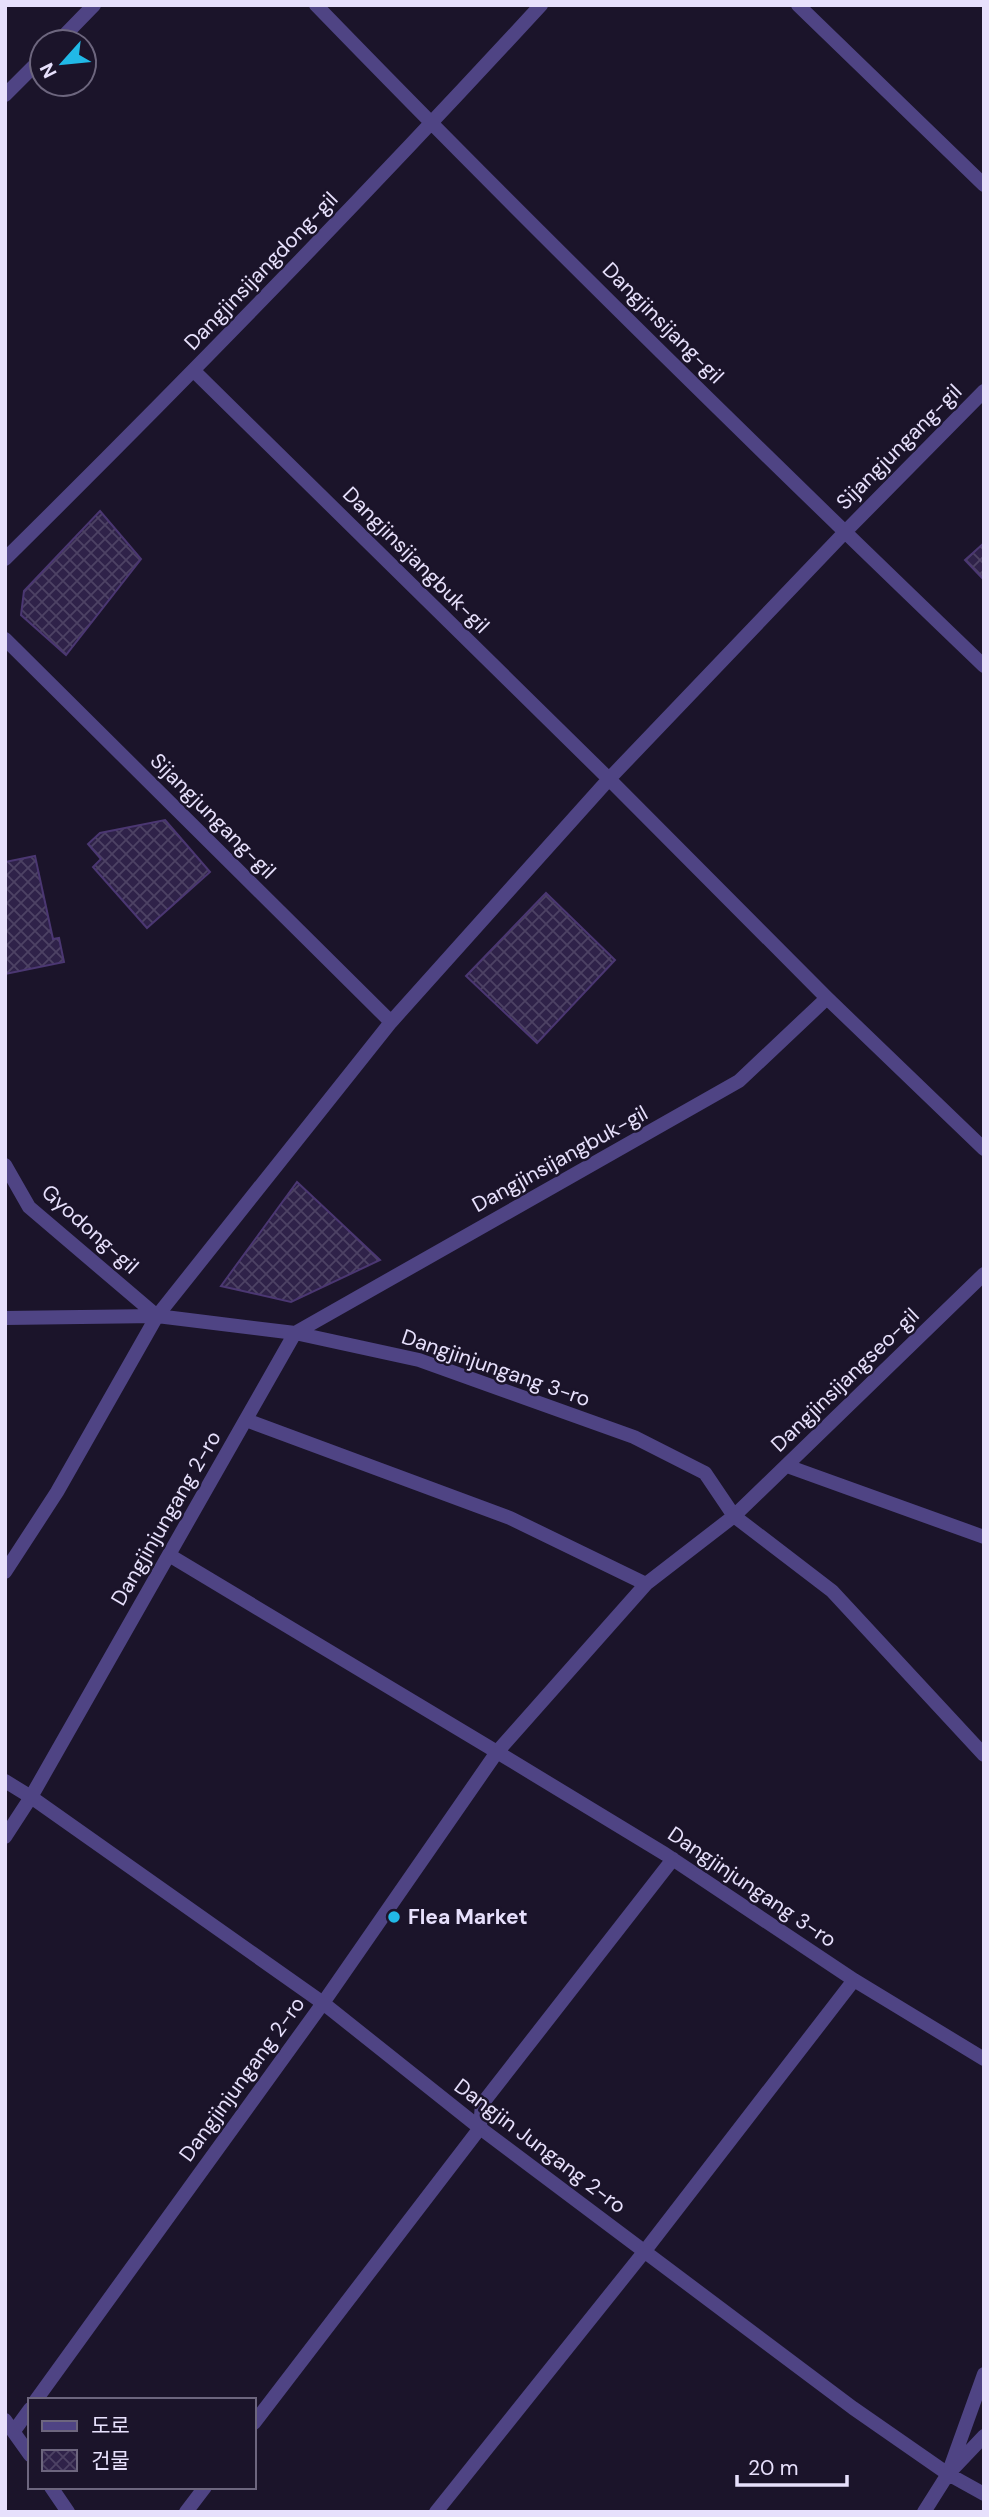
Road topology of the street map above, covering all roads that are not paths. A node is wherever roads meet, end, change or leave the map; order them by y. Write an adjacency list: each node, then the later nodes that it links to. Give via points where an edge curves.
1 (94, 5): 5 (street)
2 (316, 5): 8 (street, Dangjinsijang-gil)
3 (541, 5): 8 (street, Dangjinsijangdong-gil)
4 (798, 5): 9 (street)
5 (72, 28)
6 (28, 72): 7 (street)
7 (5, 96)
8 (431, 124): 10 (street, Dangjinsijangdong-gil); 12 (street, Dangjinsijang-gil)
9 (984, 185)
10 (194, 371): 13 (street, Dangjinsijangdong-gil); 16 (street, Dangjinsijangbuk-gil)
11 (984, 391): 12 (street, Sijangjungang-gil)
12 (845, 532): 15 (street, Dangjinsijang-gil); 16 (street)
13 (5, 559)
14 (5, 639): 18 (street, Sijangjungang-gil)
15 (984, 666)
16 (608, 779): 17 (street, Dangjinsijangbuk-gil); 18 (street)
17 (827, 998): 19 (street, Dangjinsijangbuk-gil); 24 (street, Dangjinsijangbuk-gil, via 739,1082)
18 (391, 1022): 22 (street)
19 (984, 1149)
20 (5, 1165): 22 (street, Gyodong-gil, via 29,1207)
21 (984, 1274): 26 (street, Dangjinsijangseo-gil)
22 (157, 1315): 23 (street, Dangjinjungang 3-ro); 24 (street, Dangjinjungang 3-ro); 30 (street, via 57,1492)
23 (5, 1318)
24 (295, 1332): 25 (street, Dangjinjungang 2-ro); 27 (street, Dangjinjungang 3-ro, via 419,1360 634,1437 705,1474)
25 (246, 1420): 29 (street, Dangjinjungang 2-ro); 31 (street, via 510,1517)
26 (787, 1466): 27 (street, Dangjinsijangseo-gil); 28 (street)
27 (734, 1516): 31 (street); 33 (street, Dangjinjungang 3-ro, via 832,1591)
28 (984, 1537)
29 (169, 1555): 32 (street, Dangjinjungang 3-ro); 35 (street, Dangjinjungang 2-ro)
30 (5, 1572)
31 (646, 1584): 32 (street)
32 (497, 1752): 37 (street, Dangjinjungang 3-ro); 39 (street)
33 (984, 1755)
34 (5, 1781): 35 (street, Dangjinjungang 2-ro)
35 (32, 1797): 36 (street, Dangjinjungang 2-ro); 39 (street, Dangjinjungang 2-ro)
36 (5, 1837)
37 (673, 1859): 38 (street, Dangjinjungang 3-ro); 41 (street, via 482,2104)
38 (854, 1980): 40 (street, Dangjinjungang 3-ro); 42 (street)
39 (323, 2003): 41 (street, Dangjin Jungang 2-ro); 44 (street, Dangjinjungang 2-ro)
40 (984, 2059)
41 (480, 2128): 42 (street, Dangjin Jungang 2-ro); 46 (street)
42 (644, 2252): 50 (street, Dangjin Jungang 2-ro); 56 (street)
43 (984, 2374): 50 (street)
44 (37, 2398)
45 (28, 2411): 47 (street)
46 (256, 2420)
47 (9, 2426): 49 (street)
48 (984, 2436): 50 (street)
49 (28, 2452)
50 (948, 2473): 53 (street, Dangjin Jungang 2-ro); 57 (street)
51 (52, 2489): 54 (street)
52 (203, 2489): 55 (street)
53 (984, 2494)
54 (68, 2512)
55 (186, 2512)
56 (436, 2512)
57 (924, 2512)

